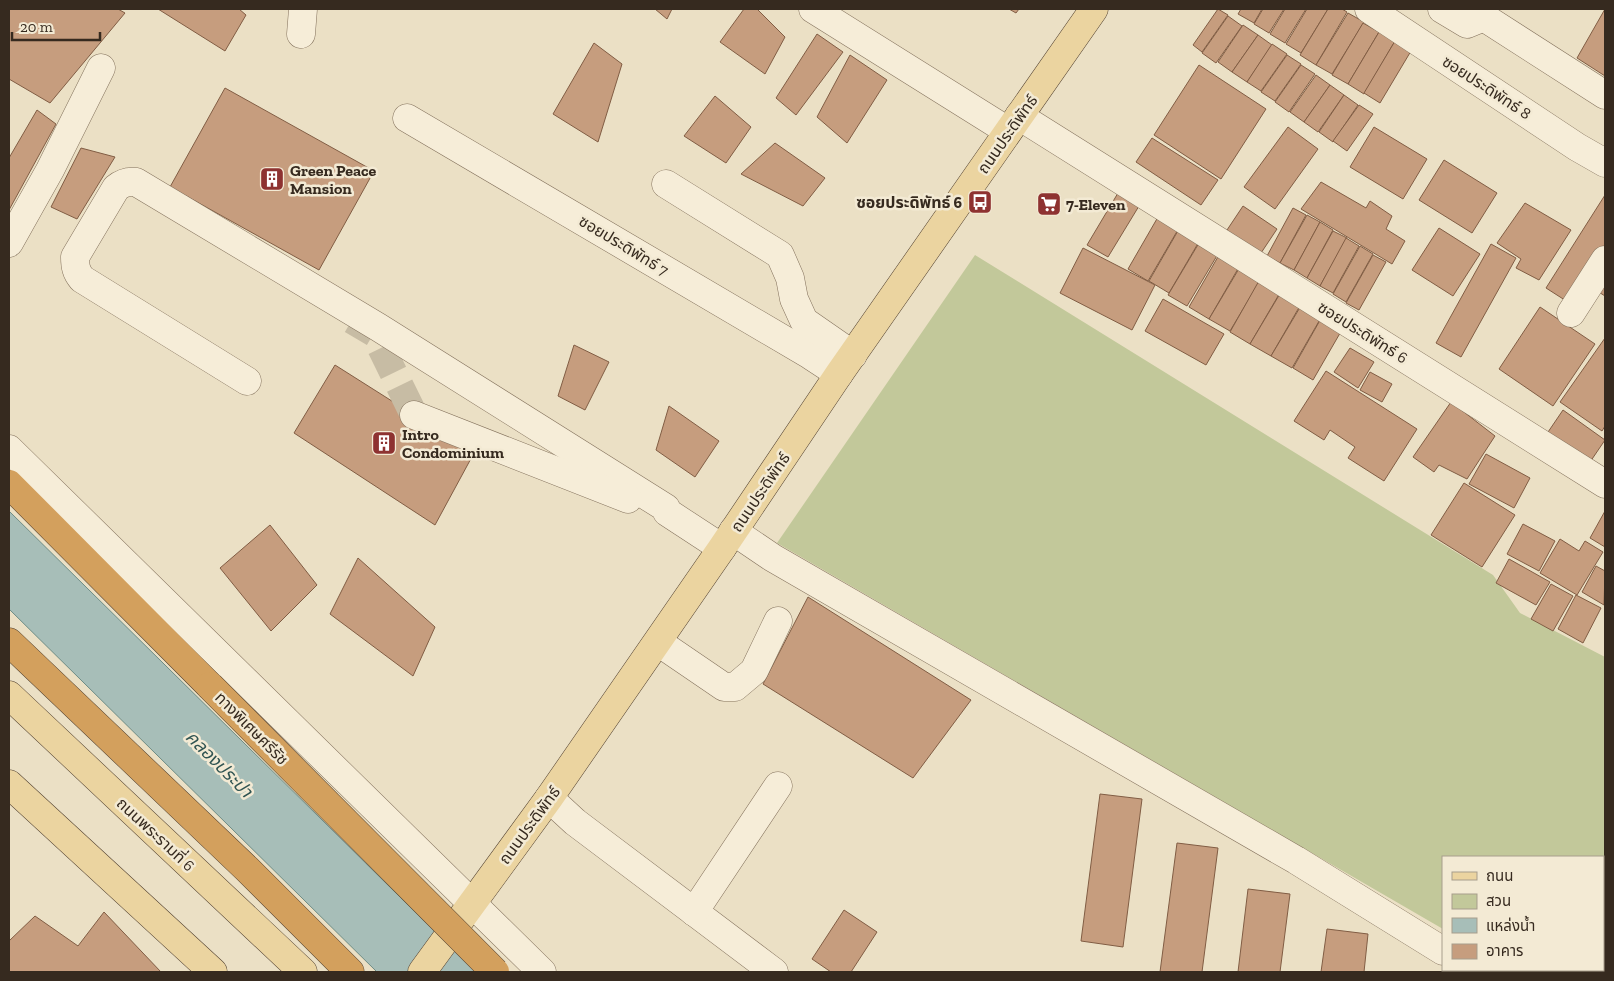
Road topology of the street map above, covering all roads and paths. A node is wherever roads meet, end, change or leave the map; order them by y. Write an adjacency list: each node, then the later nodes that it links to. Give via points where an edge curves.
1 (813, 9): 9 (street, ซอยประดิพัทธ์ 6)
2 (1094, 9): 9 (main road, ถนนประดิพัทธ์)
3 (1369, 9): 10 (street, ซอยประดิพัทธ์ 8)
4 (1442, 9): 5 (street, via 1467,24)
5 (1478, 13): 7 (street)
6 (101, 68): 12 (street)
7 (1605, 96)
8 (407, 118): 15 (street, ซอยประดิพัทธ์ 7, via 802,350)
9 (1014, 124): 15 (main road, ถนนประดิพัทธ์); 20 (street, ซอยประดิพัทธ์ 6)
10 (1605, 163)
11 (666, 184): 15 (street, via 780,255 804,321 824,336)
12 (9, 243)
13 (1605, 260): 14 (street)
14 (1571, 313)
15 (846, 365): 22 (main road, ถนนประดิพัทธ์)
16 (247, 382): 21 (street, via 78,274 75,256 121,184 136,182 378,327 658,502)
17 (414, 415): 21 (street, via 662,513)
18 (9, 449): 30 (street)
19 (9, 484): 37 (highway, ทางพิเศษศรีรัช, bridge)
20 (1605, 484)
21 (667, 512): 22 (street)
22 (728, 540): 25 (main road, ถนนประดิพัทธ์); 32 (street, via 773,558 1296,860)
23 (778, 621): 25 (street, via 754,671 735,687 724,687)
24 (9, 642): 35 (highway)
25 (658, 642): 29 (main road, ถนนประดิพัทธ์)
26 (9, 695): 34 (main road, ถนนพระรามที่ 6)
27 (9, 784): 33 (main road)
28 (778, 786): 31 (street)
29 (549, 798): 30 (main road, ถนนประดิพัทธ์); 31 (street, via 575,822)
30 (473, 902): 36 (main road, ถนนประดิพัทธ์); 38 (street)
31 (694, 912): 39 (street)
32 (1442, 950)
33 (213, 972)
34 (304, 972)
35 (350, 972)
36 (422, 972)
37 (495, 972)
38 (542, 972)
39 (774, 972)

